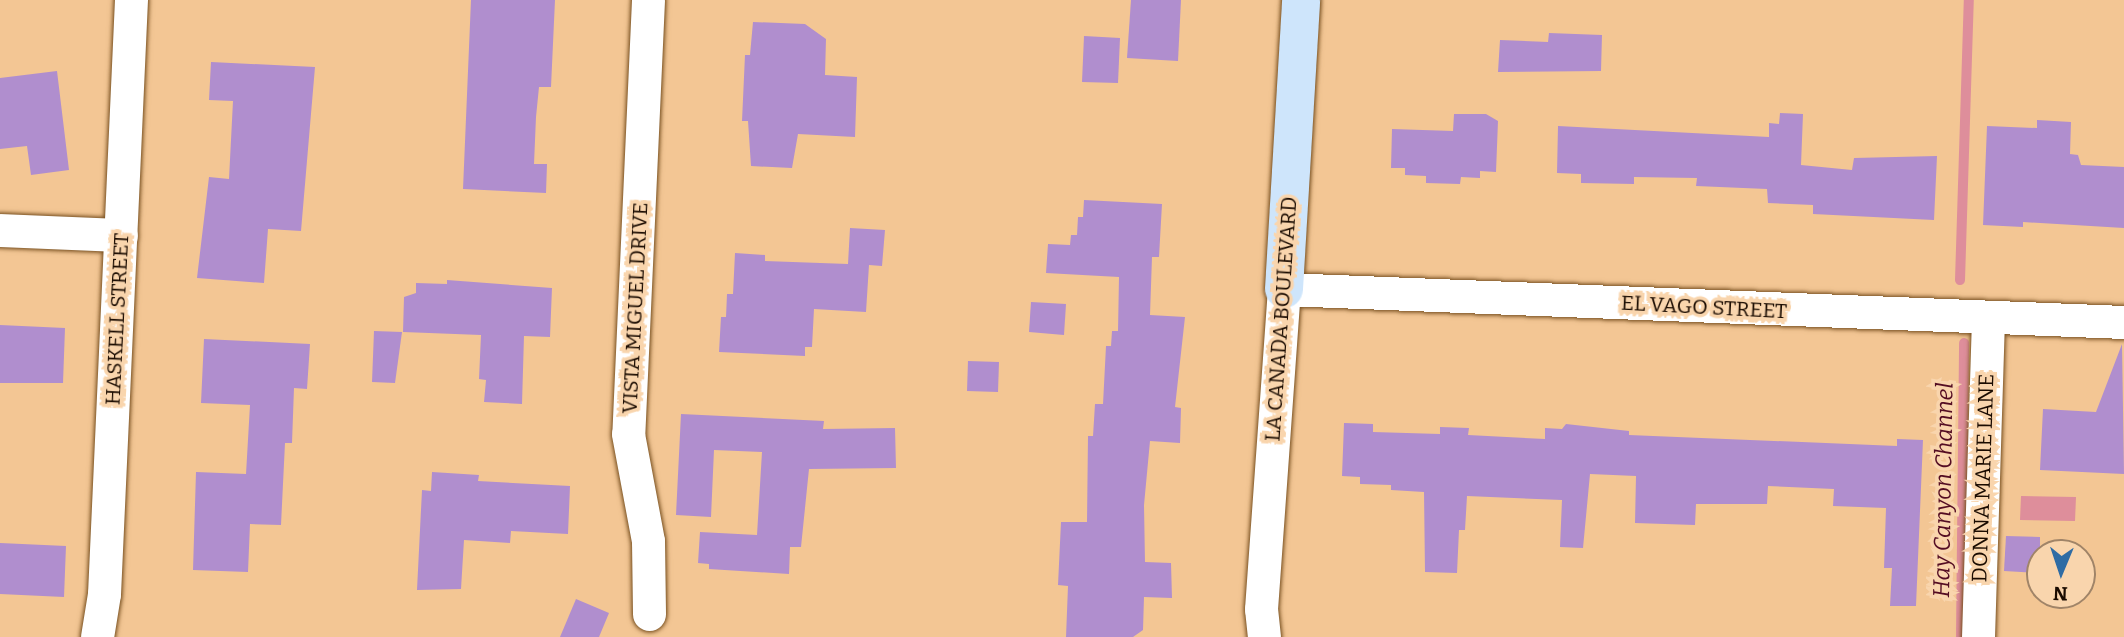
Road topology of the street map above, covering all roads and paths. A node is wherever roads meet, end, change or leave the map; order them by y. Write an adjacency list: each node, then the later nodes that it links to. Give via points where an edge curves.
1 (131, 0): 5 (street, HASKELL STREET)
2 (648, 0): 9 (street, VISTA MIGUEL DRIVE, via 628,435 648,541)
3 (1301, 0): 6 (street, LA CANADA BOULEVARD)
4 (0, 230): 5 (street)
5 (121, 235): 10 (street, HASKELL STREET, via 104,594)
6 (1284, 289): 7 (street, EL VAGO STREET); 11 (street, LA CANADA BOULEVARD, via 1261,609)
7 (1988, 319): 8 (street, EL VAGO STREET); 12 (street, DONNA MARIE LANE)
8 (2124, 322)
9 (649, 614)
10 (97, 637)
11 (1264, 637)
12 (1978, 637)

